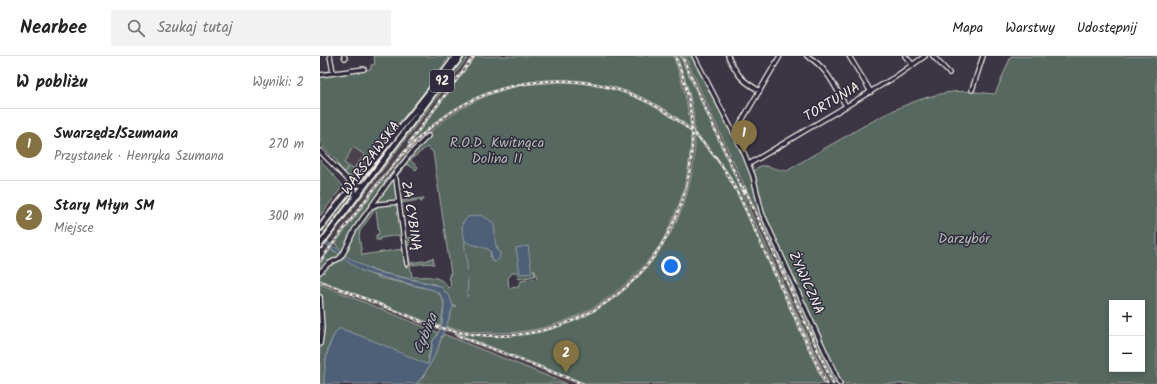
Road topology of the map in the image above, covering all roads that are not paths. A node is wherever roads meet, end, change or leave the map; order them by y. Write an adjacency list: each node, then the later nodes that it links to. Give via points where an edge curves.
1 (330, 56): 15 (street)
2 (456, 56): 22 (main road, 92)
3 (461, 56): 22 (main road, 92)
4 (694, 56): 23 (street, ŻYWICZNA)
5 (728, 56): 19 (street, via 740,78)
6 (780, 56): 19 (street)
7 (807, 56): 21 (street, via 825,69)
8 (848, 56): 20 (street)
9 (906, 56): 13 (street)
10 (924, 56): 13 (street, TORTUNIA)
11 (933, 56): 16 (street)
12 (984, 56): 18 (street)
13 (913, 65): 20 (street, TORTUNIA)
14 (364, 69): 15 (street)
15 (332, 70): 17 (street)
16 (948, 73)
17 (320, 75)
18 (972, 90)
19 (760, 91): 23 (street)
20 (871, 92): 21 (street, TORTUNIA)
21 (846, 106): 26 (street, TORTUNIA)
22 (410, 121): 28 (main road, WARSZAWSKA / 92); 29 (main road, WARSZAWSKA / 92)
23 (734, 134): 26 (street, ŻYWICZNA)
24 (428, 136): 27 (street, ZA CYBINĄ)
25 (320, 151): 29 (street)
26 (749, 164): 40 (street, ŻYWICZNA, via 764,217)
27 (393, 176): 31 (street, ZA CYBINĄ, via 396,179); 32 (street)
28 (366, 184): 29 (street); 30 (main road, WARSZAWSKA / 92)
29 (353, 185): 30 (street); 33 (main road, WARSZAWSKA / 92)
30 (354, 201): 34 (main road, WARSZAWSKA / 92)
31 (399, 202): 32 (street); 35 (street, ZA CYBINĄ)
32 (371, 207): 36 (street, via 350,236 340,258)
33 (320, 228)
34 (320, 245)
35 (407, 264)
36 (320, 272)
37 (320, 297): 38 (street)
38 (321, 337): 39 (street)
39 (320, 344)
40 (840, 384)

